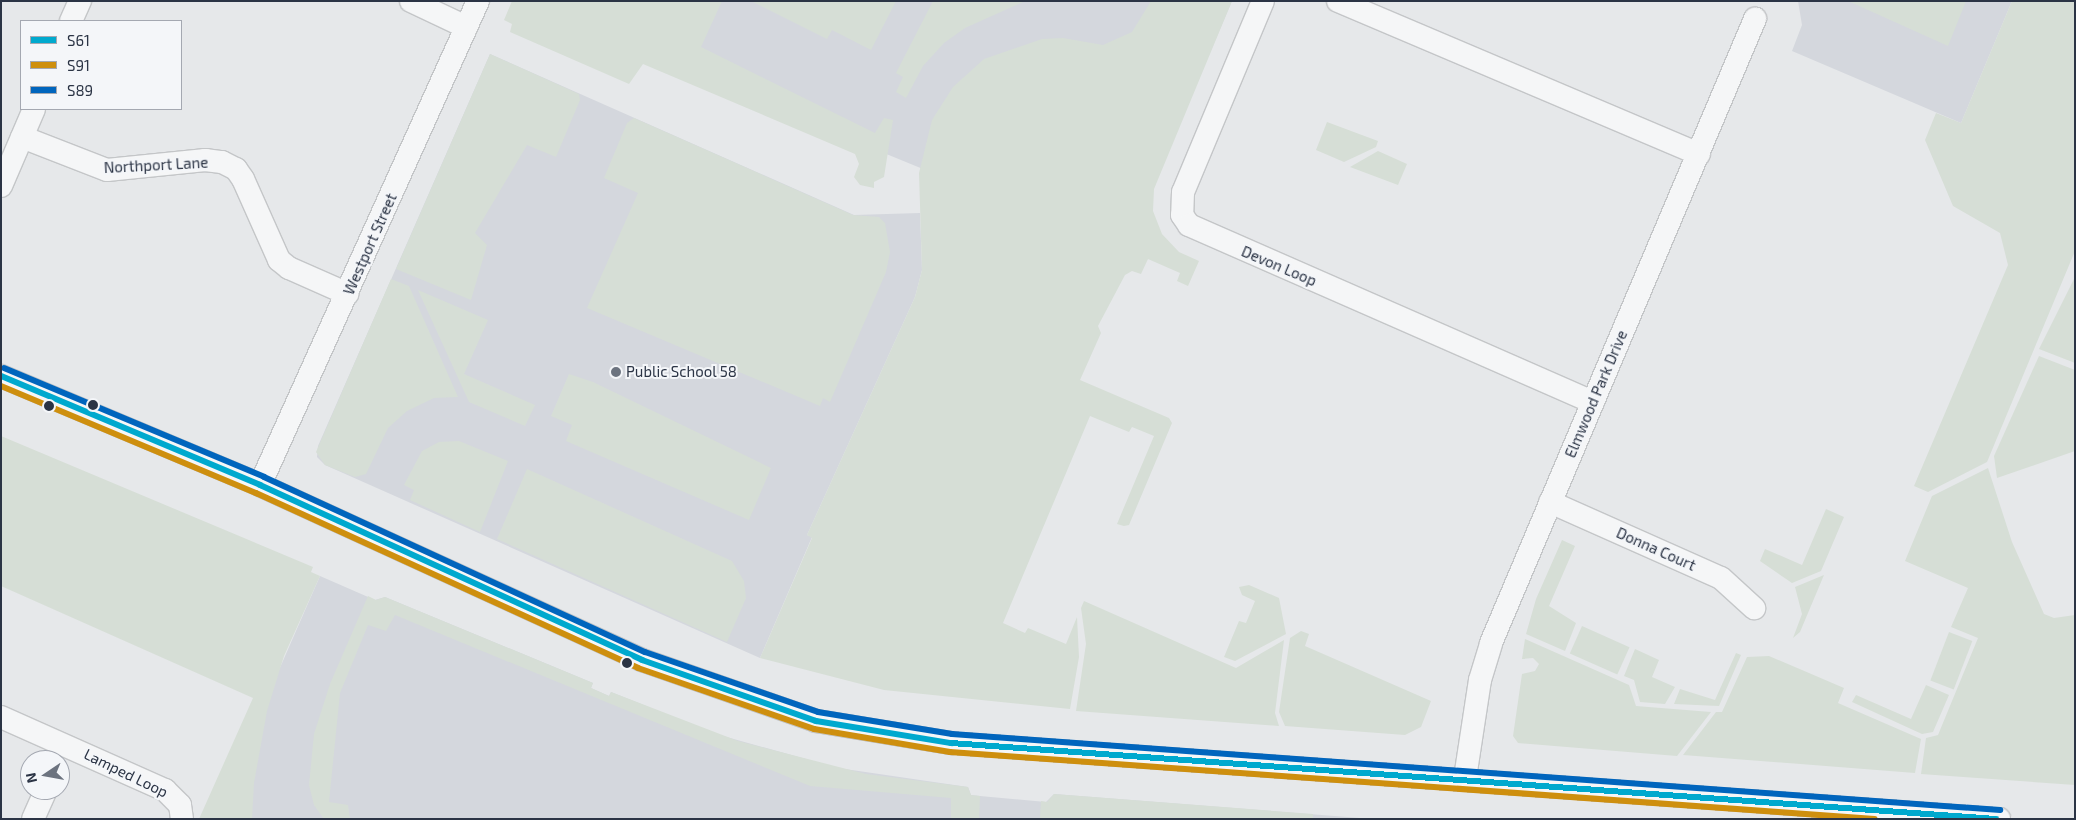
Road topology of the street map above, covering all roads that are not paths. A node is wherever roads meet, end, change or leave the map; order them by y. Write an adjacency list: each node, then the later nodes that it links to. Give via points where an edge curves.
1 (80, 1): 7 (street)
2 (411, 1): 8 (street)
3 (478, 1): 8 (street, Westport Street)
4 (1263, 1): 15 (street, Devon Loop, via 1183,192 1182,215 1188,224)
5 (1338, 1): 11 (street)
6 (1755, 19): 11 (street, Elmwood Park Drive)
7 (71, 20)
8 (466, 27): 13 (street, Westport Street)
9 (34, 110): 10 (street)
10 (22, 138): 12 (street); 13 (street, Northport Lane, via 107,170 205,160 222,162 236,169 243,179 279,260 289,268)
11 (1699, 154): 15 (street, Elmwood Park Drive)
12 (1, 186)
13 (348, 294): 16 (street, Westport Street)
14 (1, 376): 16 (street)
15 (1593, 402): 17 (street, Elmwood Park Drive)
16 (260, 485): 22 (street, via 642,660 816,722 951,743)
17 (1550, 502): 18 (street, Donna Court, via 1721,578); 22 (street, Elmwood Park Drive, via 1491,643 1480,680)
18 (1754, 608)
19 (1, 716): 20 (street, Lamped Loop)
20 (59, 750)
21 (70, 755): 25 (street, Lamped Loop, via 165,790 180,805)
22 (1465, 778): 26 (street)
23 (42, 800): 24 (street)
24 (33, 819)
25 (182, 819)
26 (1998, 819)

